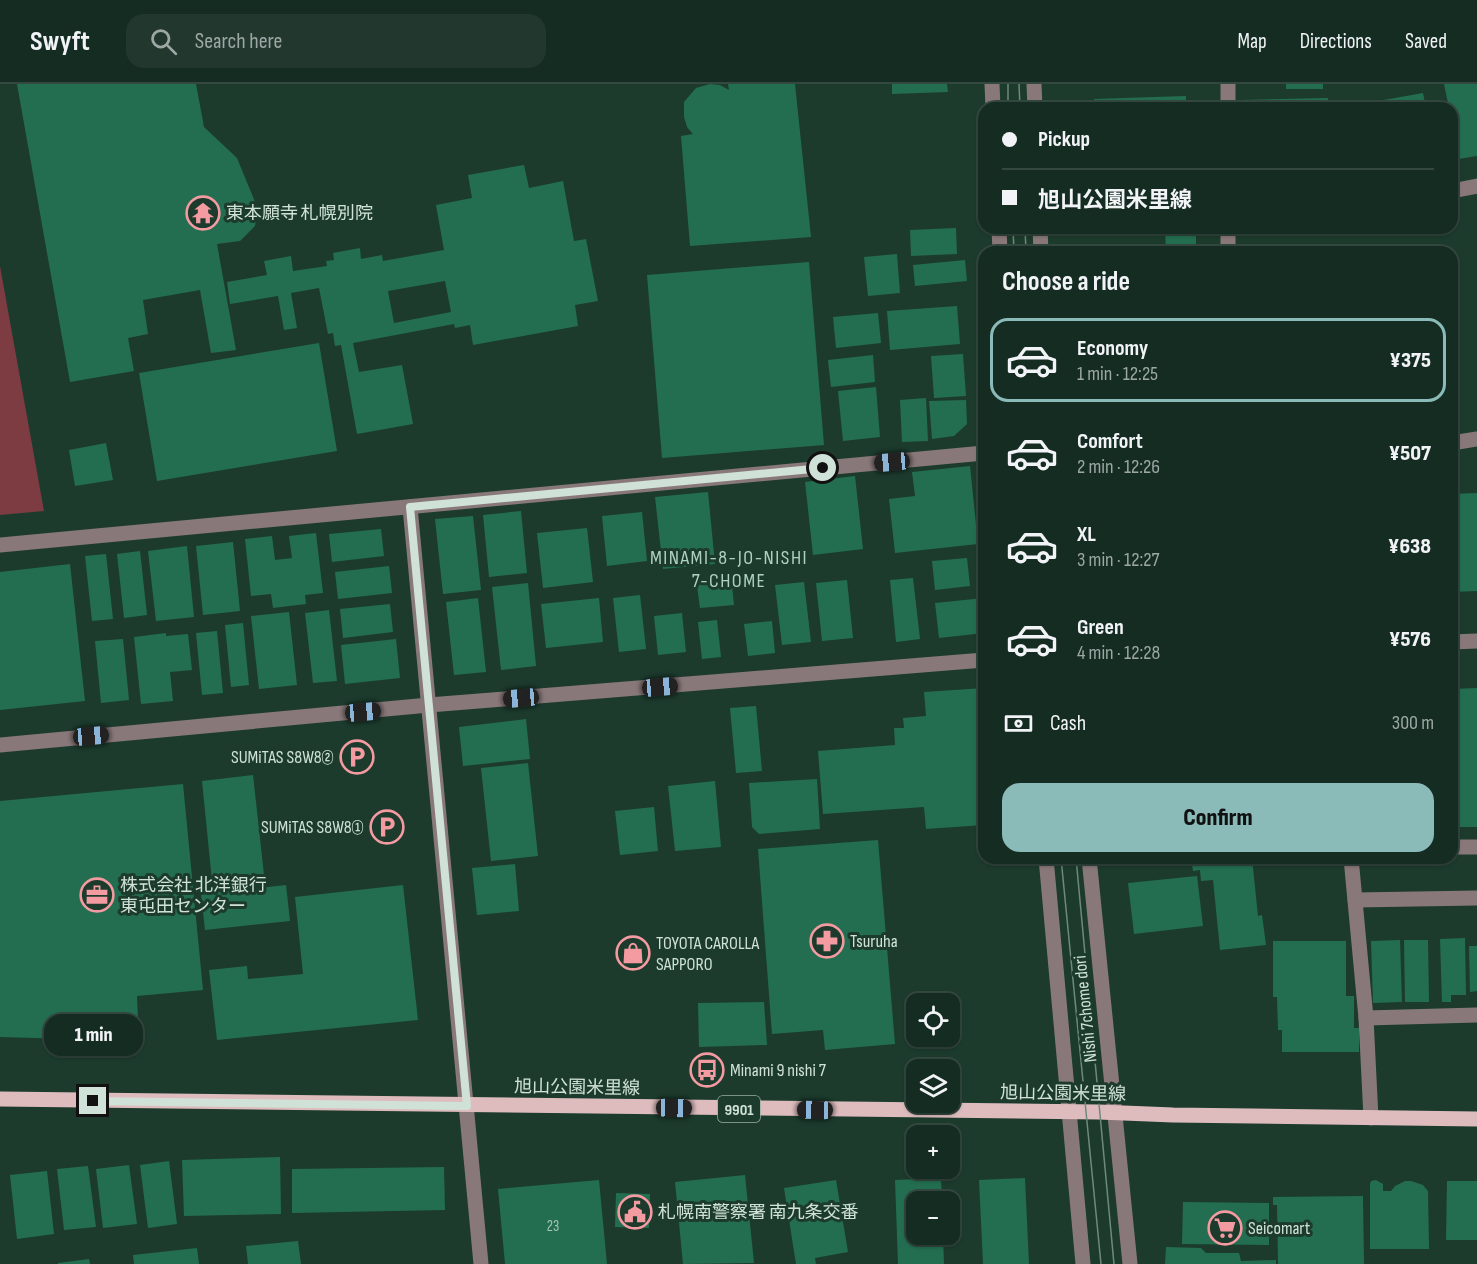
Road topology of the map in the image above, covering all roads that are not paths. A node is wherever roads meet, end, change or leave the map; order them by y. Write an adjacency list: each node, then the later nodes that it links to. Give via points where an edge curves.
1 (992, 84): 4 (street)
2 (1034, 84): 5 (street)
3 (1228, 84): 6 (street)
4 (993, 102)
5 (1035, 102)
6 (1228, 102)
7 (1477, 186): 8 (street)
8 (1458, 190)
9 (1477, 440): 10 (street)
10 (1458, 442)
11 (978, 454): 12 (street)
12 (410, 507): 13 (street); 17 (street)
13 (0, 545)
14 (1477, 641): 15 (street)
15 (1458, 642)
16 (978, 660): 17 (street)
17 (429, 705): 18 (street); 29 (street)
18 (0, 745)
19 (1477, 847): 20 (street)
20 (1458, 848)
21 (1047, 864): 30 (street, Nishi 7chome dori)
22 (1090, 864): 31 (street, Nishi 7chome dori)
23 (1352, 864): 25 (street)
24 (1477, 898): 25 (street)
25 (1355, 900): 27 (street)
26 (1477, 1015): 27 (street)
27 (1366, 1018): 32 (street)
28 (0, 1099): 29 (main road, 旭山公園米里線 / 9901)
29 (467, 1106): 30 (main road, 旭山公園米里線 / 9901); 34 (street)
30 (1068, 1112): 31 (main road, 旭山公園米里線 / 9901); 35 (street, Nishi 7chome dori)
31 (1114, 1113): 32 (main road, 旭山公園米里線 / 9901); 36 (street, Nishi 7chome dori)
32 (1371, 1118): 33 (main road, 旭山公園米里線 / 9901)
33 (1477, 1119)
34 (481, 1264)
35 (1083, 1264)
36 (1130, 1264)

